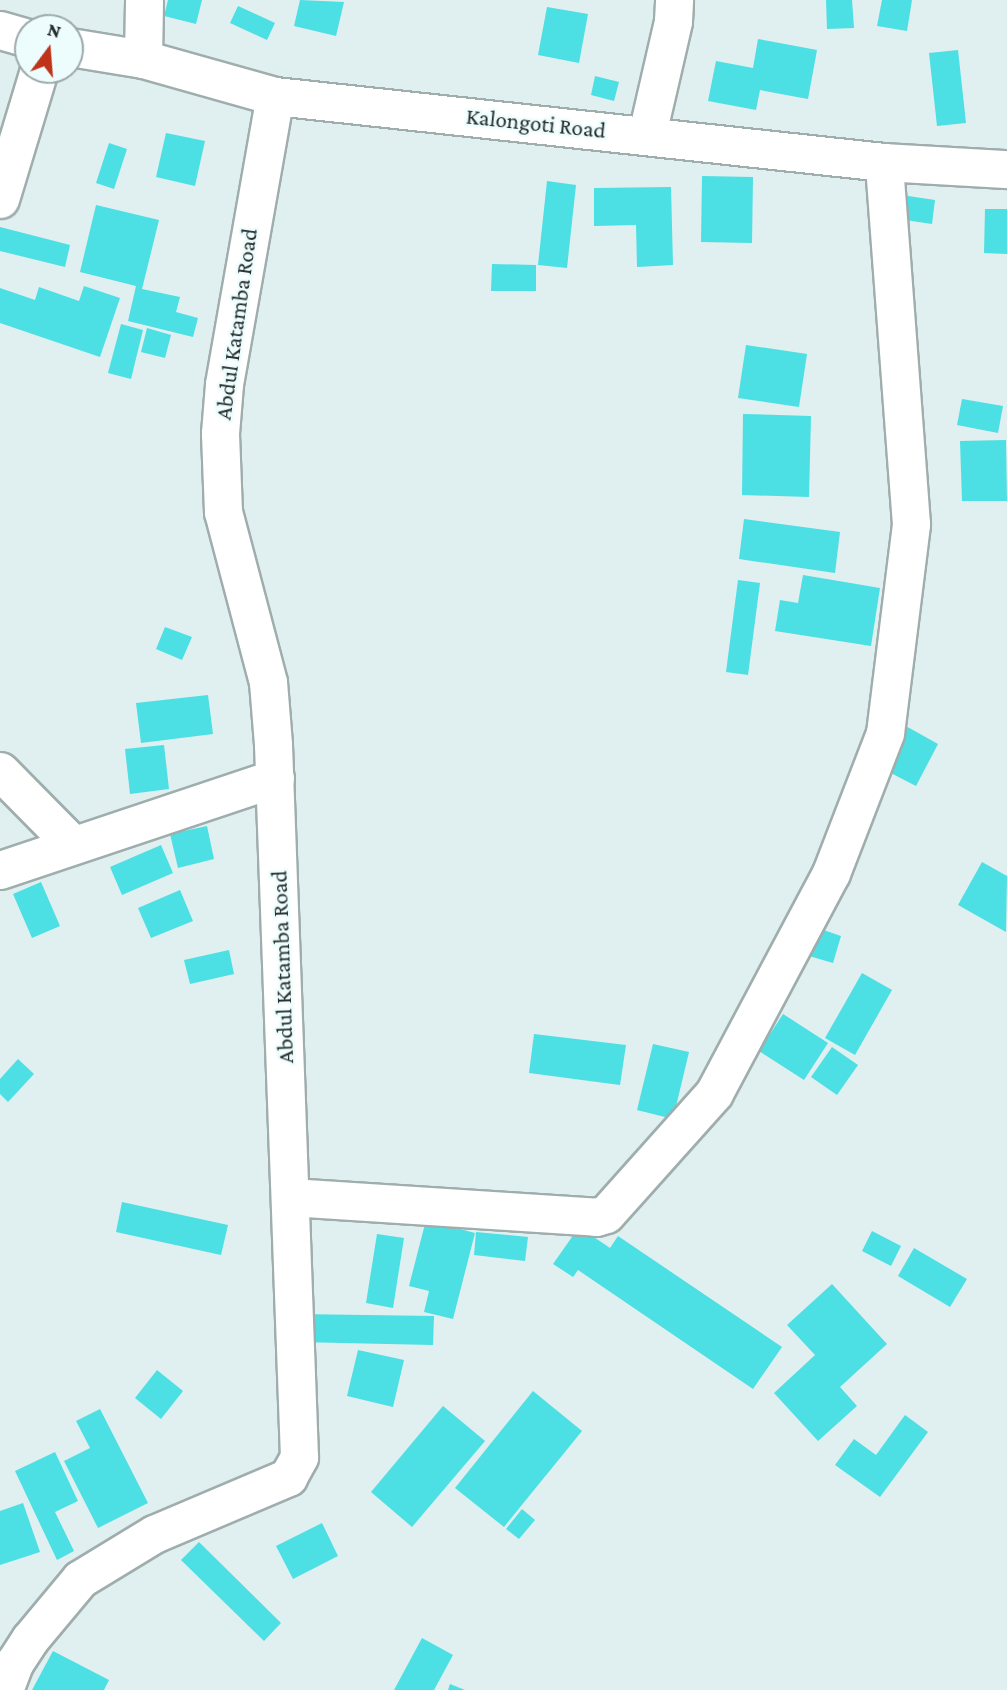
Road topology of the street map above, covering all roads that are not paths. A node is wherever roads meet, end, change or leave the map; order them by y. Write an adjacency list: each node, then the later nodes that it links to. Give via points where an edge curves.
1 (144, 0): 4 (street)
2 (674, 0): 7 (street)
3 (84, 49): 4 (street, Kalongoti Road)
4 (143, 59): 6 (street, Kalongoti Road)
5 (35, 84): 10 (street)
6 (275, 96): 7 (street, Kalongoti Road); 12 (street, Abdul Katamba Road, via 228,358 220,433 223,512 268,682)
7 (647, 134): 8 (street, Kalongoti Road)
8 (884, 162): 9 (street, Kalongoti Road); 15 (street, via 911,524 885,733 831,873 714,1093 606,1214 596,1217)
9 (1007, 169)
10 (0, 199)
11 (0, 771): 13 (street)
12 (275, 778): 13 (street); 15 (street, Abdul Katamba Road)
13 (73, 845): 14 (street)
14 (0, 870)
15 (290, 1198): 16 (street, Abdul Katamba Road, via 299,1457 295,1469 288,1477 153,1534 80,1579 30,1639)
16 (4, 1690)

